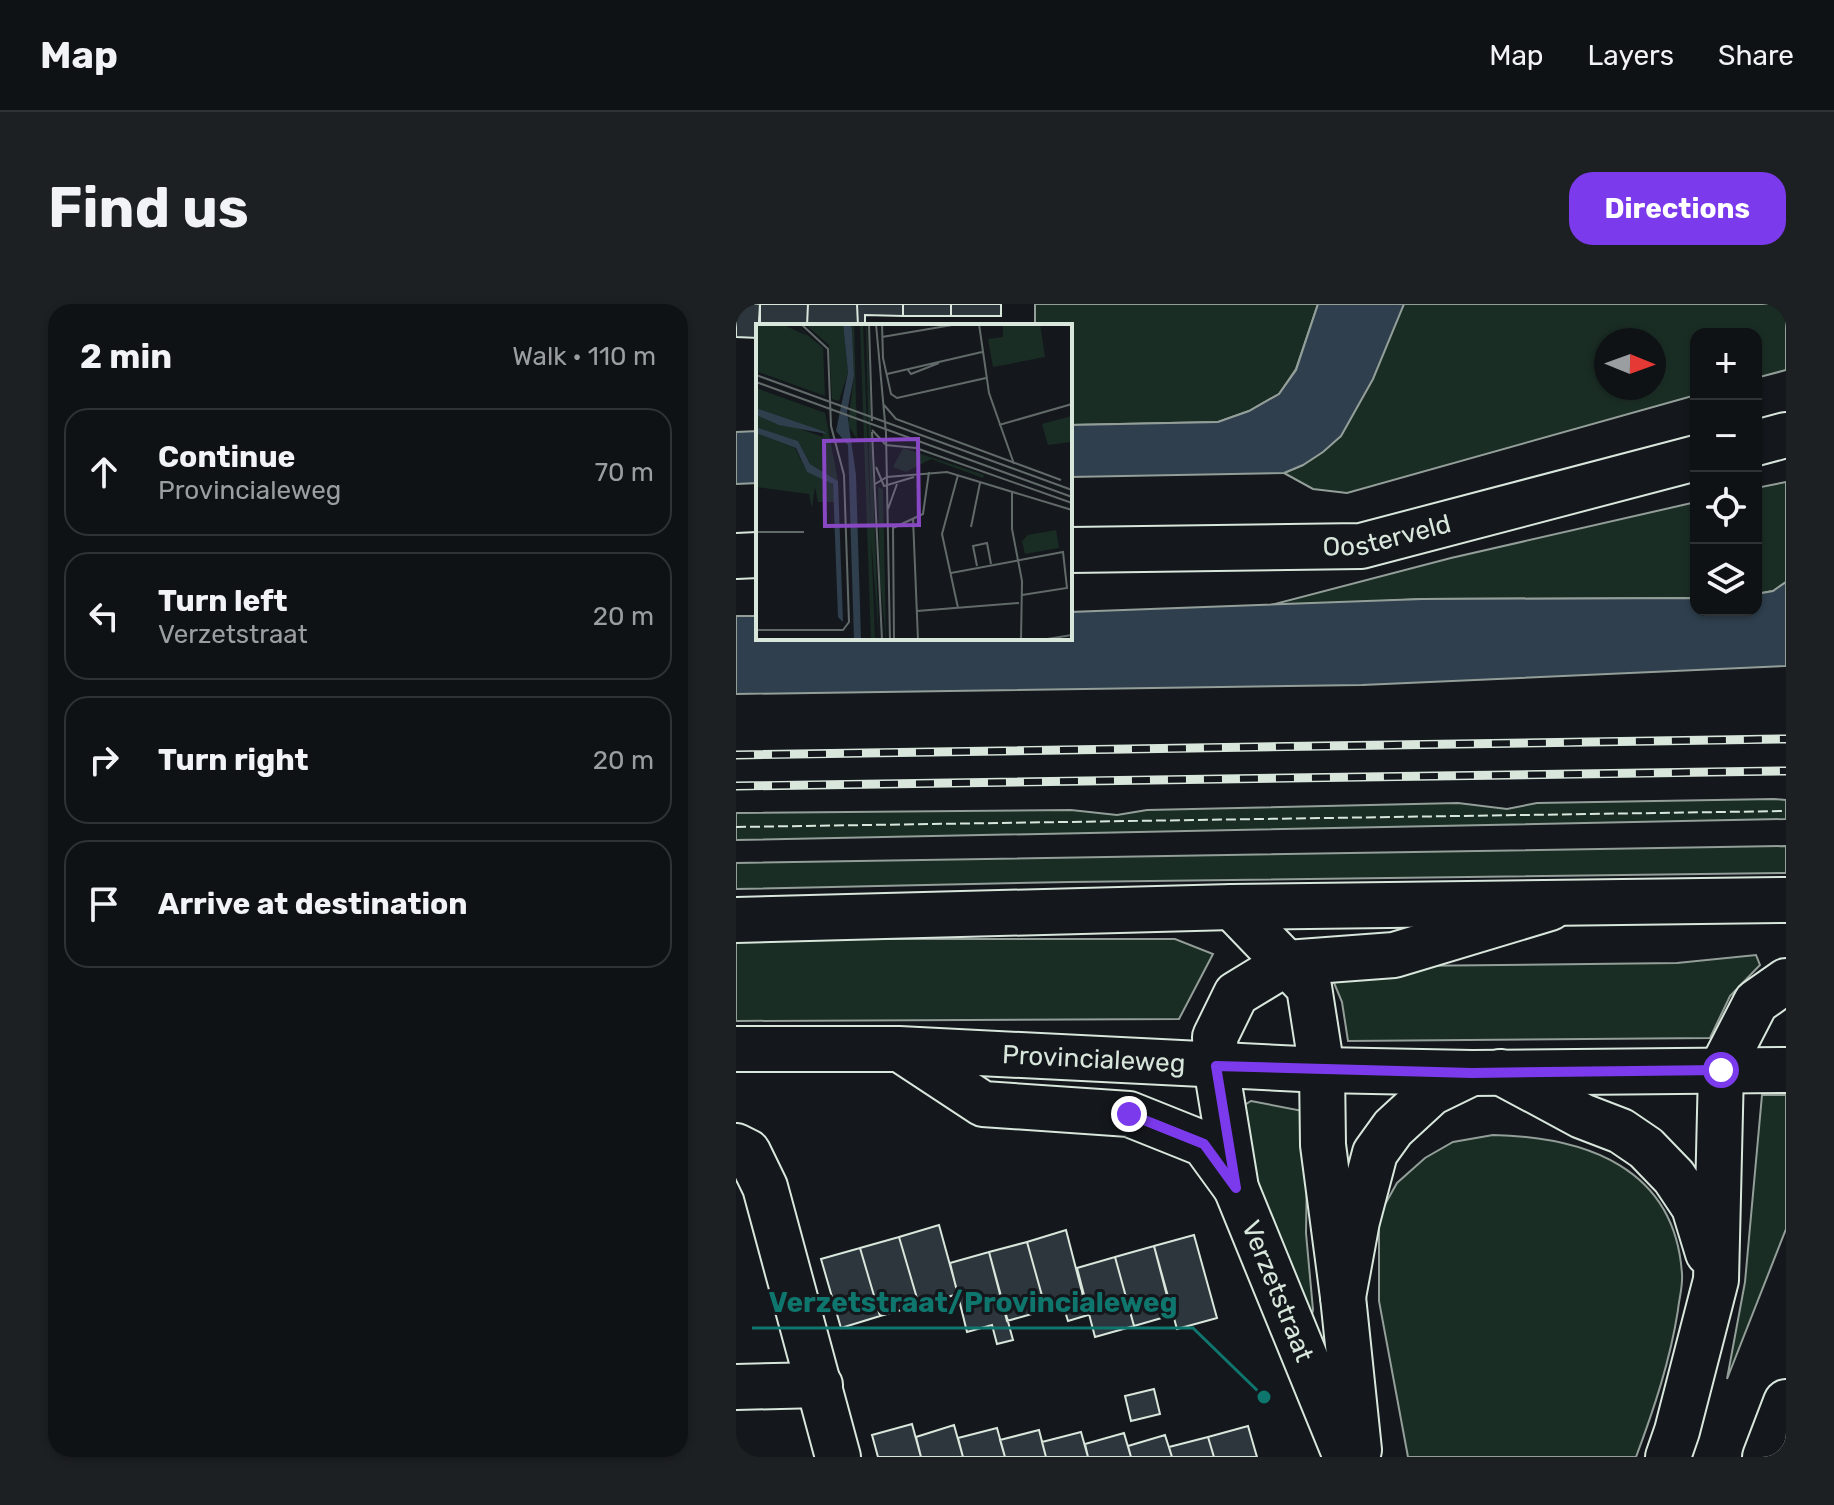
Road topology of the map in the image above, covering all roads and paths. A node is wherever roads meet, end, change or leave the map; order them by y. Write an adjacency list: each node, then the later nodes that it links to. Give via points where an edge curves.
1 (1786, 435): 2 (main road)
2 (1762, 441)
3 (1690, 460): 4 (main road, Oosterveld, via 1361,546)
4 (1072, 550)
5 (756, 555): 6 (main road)
6 (736, 556)
7 (1786, 900): 8 (main road)
8 (1571, 902): 9 (main road); 11 (main road, Verzetstraat, via 1394,955)
9 (1232, 907): 10 (main road); 11 (main road, Verzetstraat)
10 (736, 920)
11 (1287, 963): 15 (main road, Verzetstraat, via 1236,994 1215,1037); 16 (main road, Verzetstraat, via 1309,987)
12 (1786, 981): 17 (main road, via 1756,1002)
13 (736, 1049): 14 (main road, Provincialeweg)
14 (899, 1049): 15 (main road, Provincialeweg); 21 (main road, via 983,1104 1129,1114 1204,1144)
15 (1216, 1066): 16 (main road, Provincialeweg); 21 (main road, Verzetstraat)
16 (1322, 1070): 19 (main road, Provincialeweg); 23 (main road, Verzetstraat, via 1323,1145)
17 (1721, 1070): 18 (main road, Provincialeweg); 19 (main road, Provincialeweg); 22 (main road)
18 (1786, 1070)
19 (1486, 1072): 22 (main road, via 1621,1131 1659,1160 1694,1207); 23 (main road, via 1431,1093 1375,1153)
20 (736, 1146): 24 (main road, via 748,1152 765,1187)
21 (1236, 1188): 28 (main road, Verzetstraat)
22 (1716, 1280): 30 (main road)
23 (1343, 1297): 29 (main road, Verzetstraat)
24 (820, 1385): 25 (main road); 27 (main road)
25 (736, 1387)
26 (1786, 1402): 31 (main road)
27 (838, 1457)
28 (1346, 1457)
29 (1359, 1457)
30 (1668, 1457)
31 (1765, 1457)

